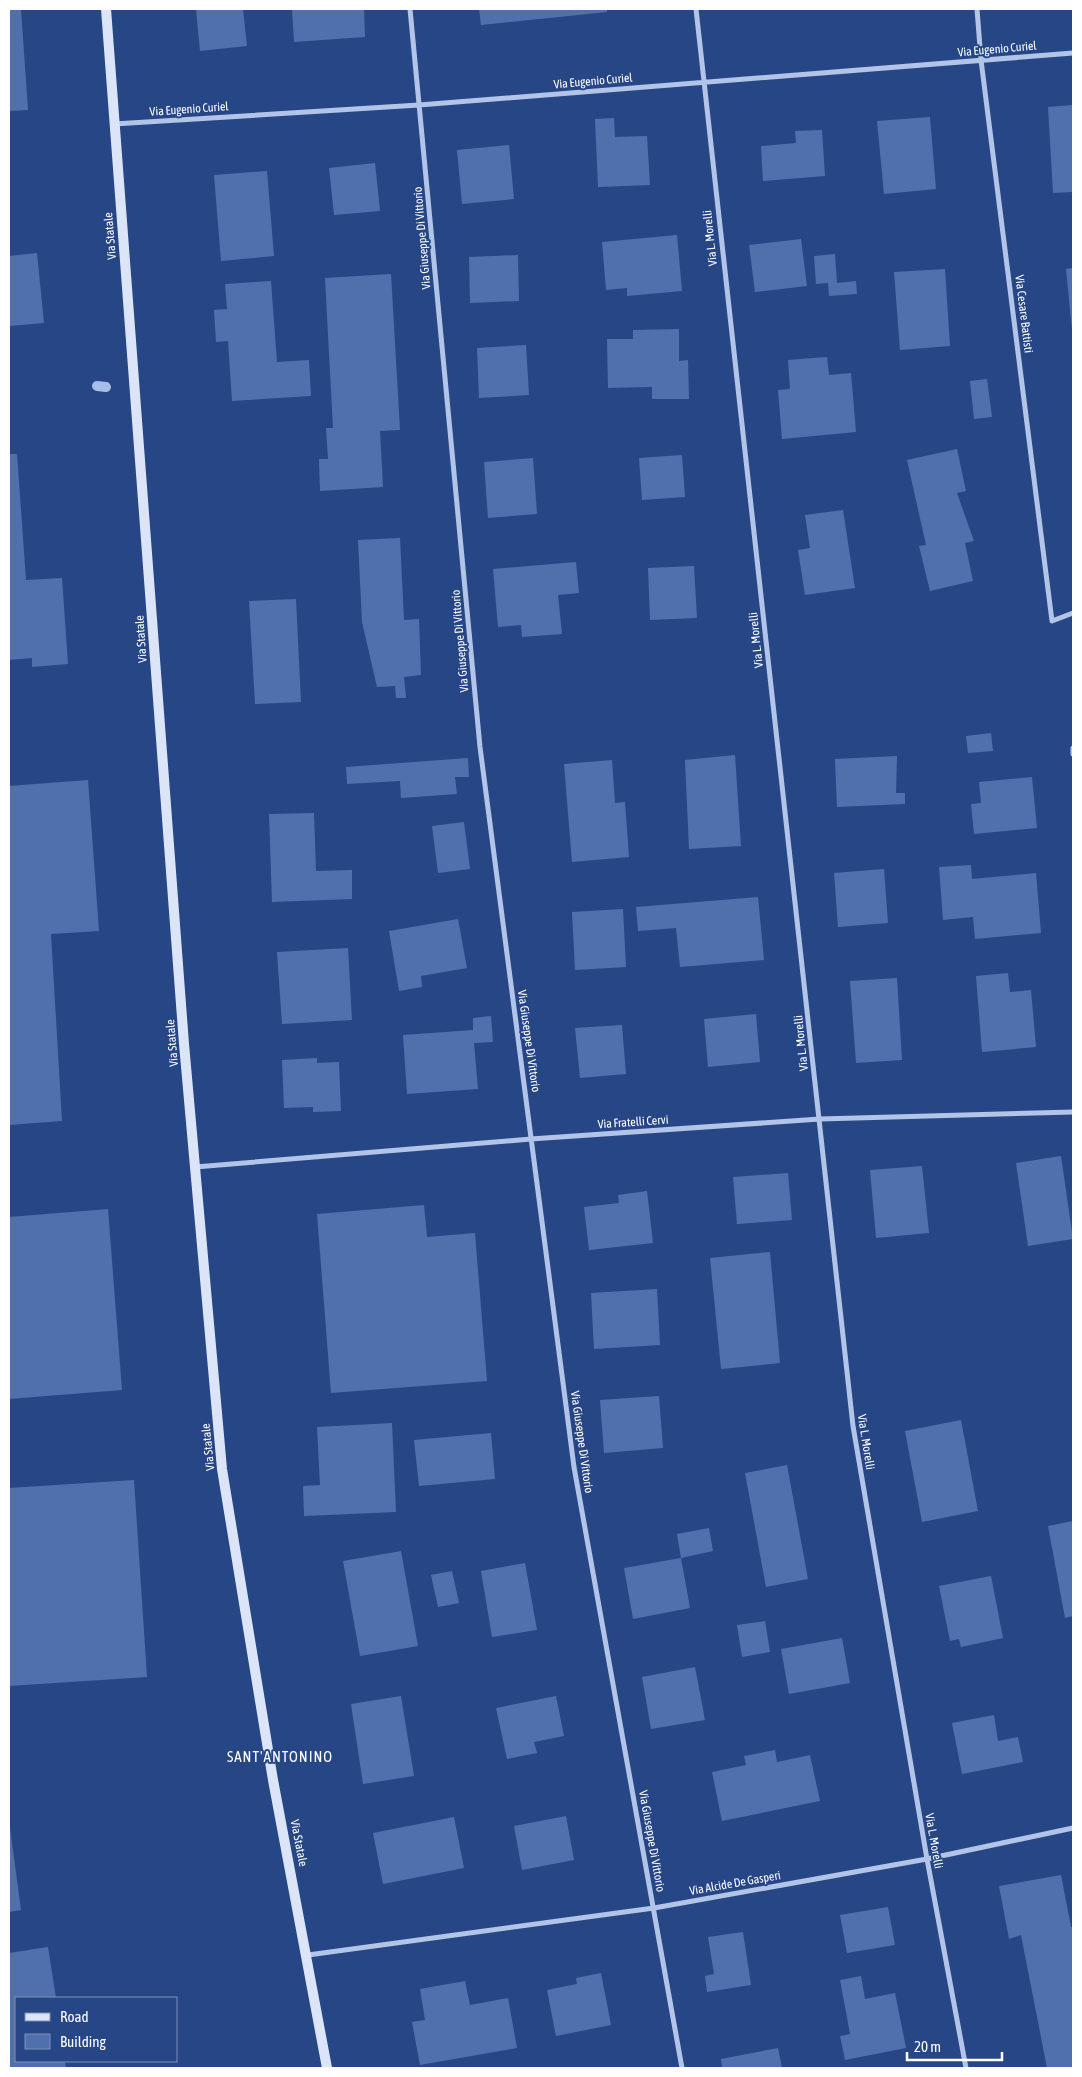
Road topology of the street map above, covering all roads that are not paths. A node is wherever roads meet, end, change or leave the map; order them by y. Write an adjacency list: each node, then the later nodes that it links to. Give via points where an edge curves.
1 (106, 9): 9 (main road, Via Statale)
2 (410, 9): 8 (street, Via Giuseppe Di Vittorio)
3 (696, 9): 7 (street, Via L. Morelli)
4 (977, 9): 6 (street, Via Cesare Battisti)
5 (1073, 53): 6 (street, Via Eugenio Curiel)
6 (981, 60): 7 (street, Via Eugenio Curiel); 10 (street, Via Cesare Battisti, via 1052,621)
7 (703, 82): 8 (street, Via Eugenio Curiel); 14 (street, Via L. Morelli)
8 (419, 105): 9 (street, Via Eugenio Curiel); 15 (street, Via Giuseppe Di Vittorio, via 480,747)
9 (114, 124): 16 (main road, Via Statale)
10 (1073, 613)
11 (1073, 748): 12 (street)
12 (1073, 754)
13 (1073, 1112): 14 (street, Via Fratelli Cervi)
14 (820, 1119): 15 (street, Via Fratelli Cervi); 18 (street, Via L. Morelli, via 853,1426)
15 (531, 1139): 16 (street, Via Fratelli Cervi); 19 (street, Via Giuseppe Di Vittorio, via 574,1467)
16 (195, 1167): 20 (main road, Via Statale, via 222,1469 274,1780)
17 (1073, 1828): 18 (street, Via Alcide De Gasperi)
18 (927, 1859): 19 (street, Via Alcide De Gasperi); 23 (street, Via L. Morelli)
19 (654, 1908): 20 (street, Via Alcide De Gasperi); 22 (street, Via Giuseppe Di Vittorio)
20 (308, 1955): 21 (main road, Via Statale)
21 (327, 2068)
22 (682, 2068)
23 (966, 2068)

